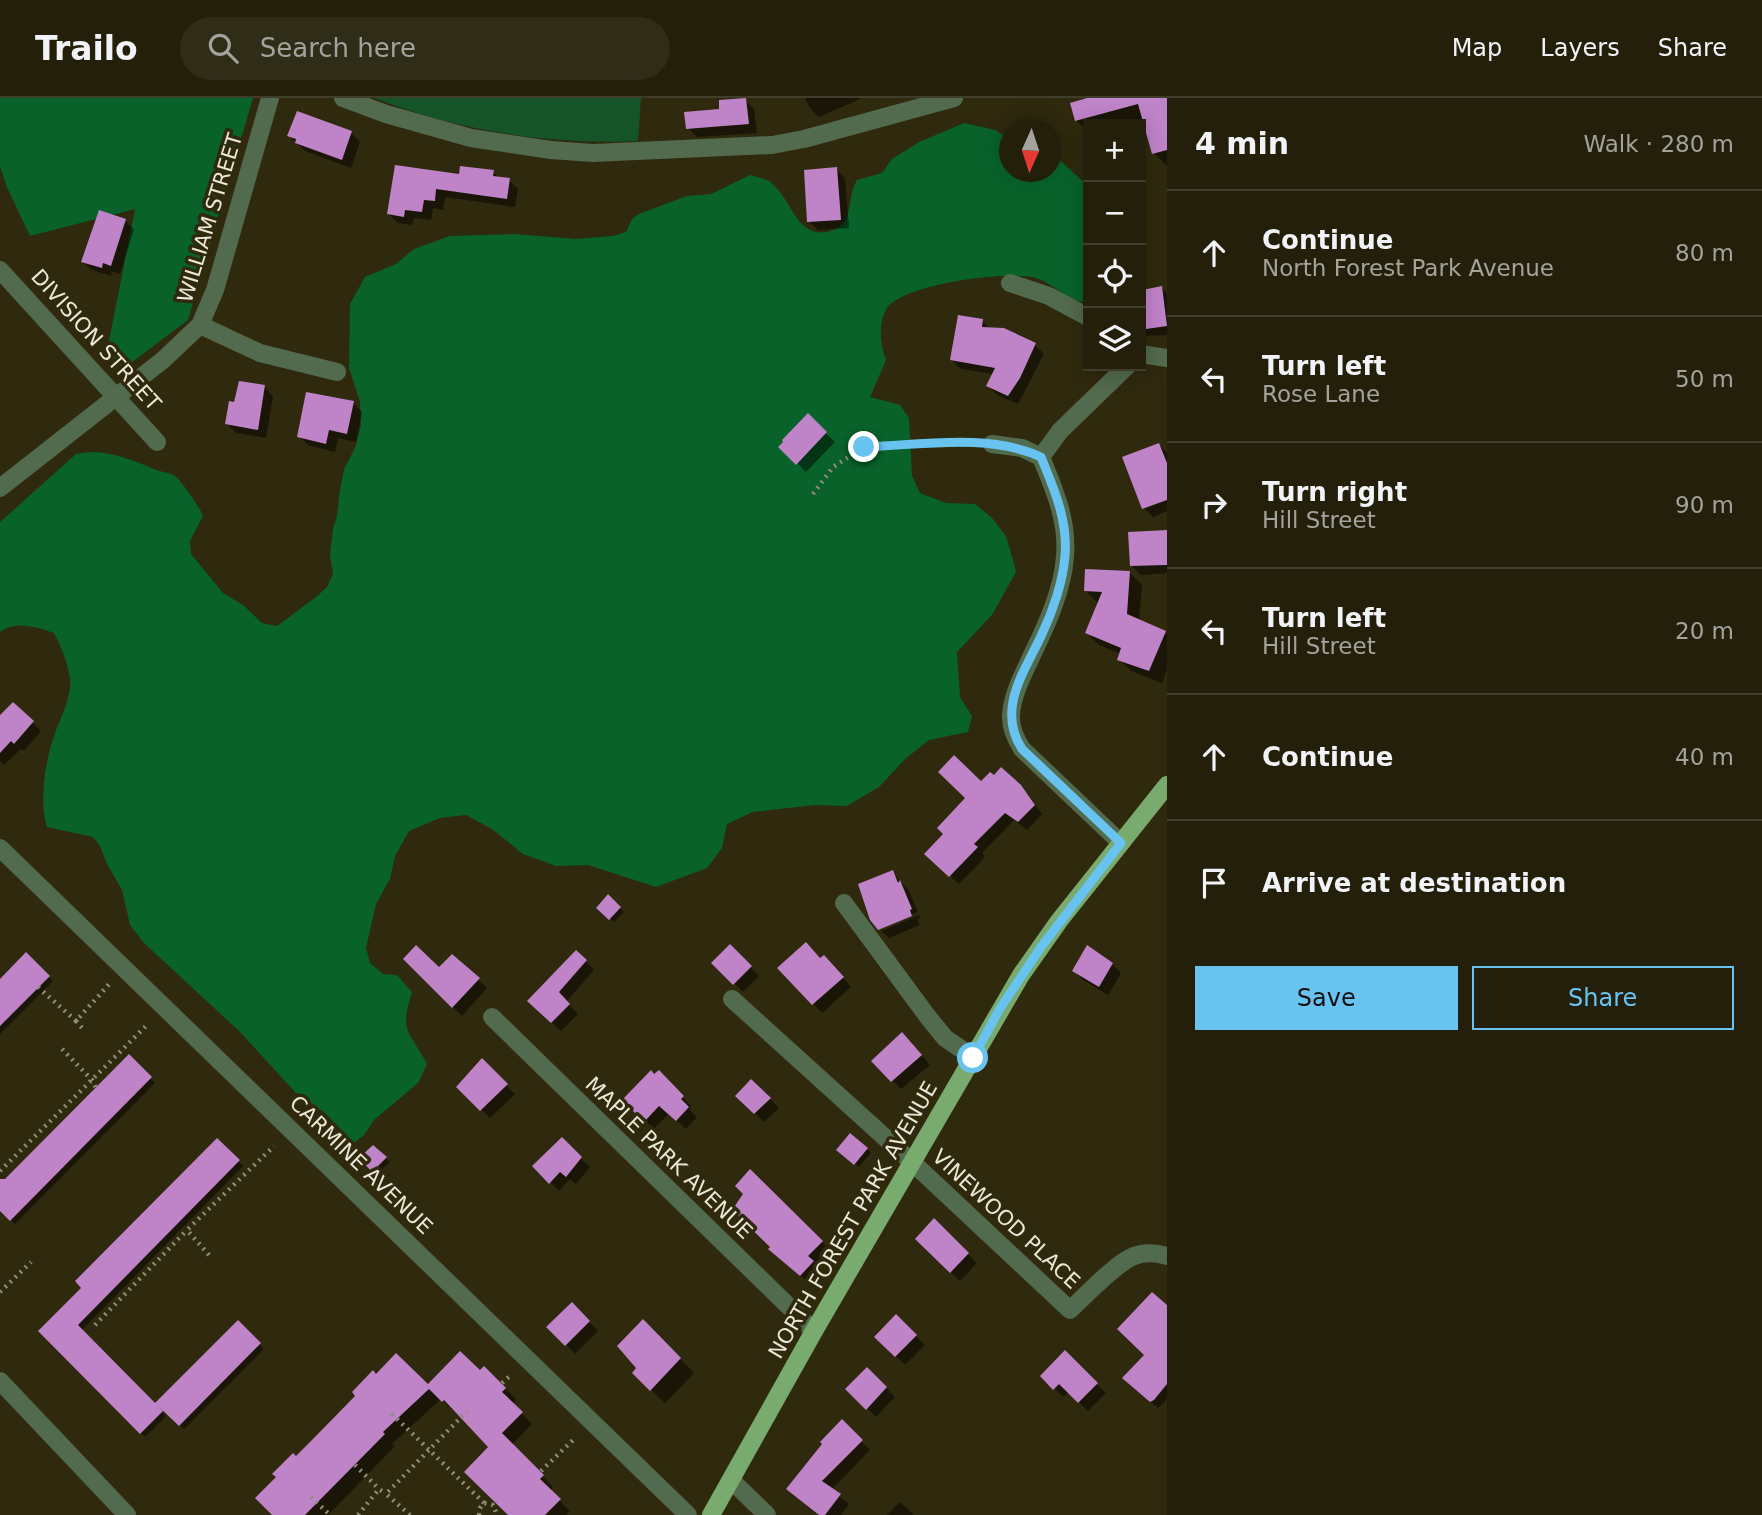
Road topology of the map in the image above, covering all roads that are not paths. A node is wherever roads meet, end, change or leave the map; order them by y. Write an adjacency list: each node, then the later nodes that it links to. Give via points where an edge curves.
1 (270, 98): 7 (street, WILLIAM STREET, via 215,290)
2 (342, 98): 3 (street, via 471,138 593,153 772,145)
3 (954, 98)
4 (0, 270): 12 (street, DIVISION STREET)
5 (1010, 283): 6 (street)
6 (1083, 314)
7 (200, 325): 11 (street, via 260,353); 12 (street, WILLIAM STREET)
8 (1146, 355): 9 (street)
9 (1167, 358)
10 (1122, 371): 15 (street)
11 (337, 372)
12 (116, 398): 13 (street, DIVISION STREET); 16 (street, WILLIAM STREET)
13 (157, 442)
14 (992, 444): 15 (street, via 1022,448)
15 (1041, 457): 18 (street, via 1061,508 1065,557 1044,630 1016,690 1010,715 1014,736 1022,749)
16 (0, 488)
17 (1167, 785): 18 (main road, NORTH FOREST PARK AVENUE)
18 (1121, 843): 23 (main road, NORTH FOREST PARK AVENUE, via 1041,947)
19 (0, 848): 30 (street, CARMINE AVENUE)
20 (844, 903): 23 (street, via 945,1038)
21 (732, 999): 24 (street, VINEWOOD PLACE)
22 (492, 1017): 26 (street, MAPLE PARK AVENUE)
23 (973, 1058): 24 (main road, NORTH FOREST PARK AVENUE)
24 (912, 1161): 25 (street, VINEWOOD PLACE, via 1070,1310 1135,1255); 26 (main road, NORTH FOREST PARK AVENUE)
25 (1167, 1256)
26 (814, 1331): 28 (main road, NORTH FOREST PARK AVENUE)
27 (0, 1381): 29 (street)
28 (731, 1480): 31 (main road, NORTH FOREST PARK AVENUE); 32 (street)
29 (127, 1515)
30 (688, 1515)
31 (711, 1515)
32 (767, 1515)

